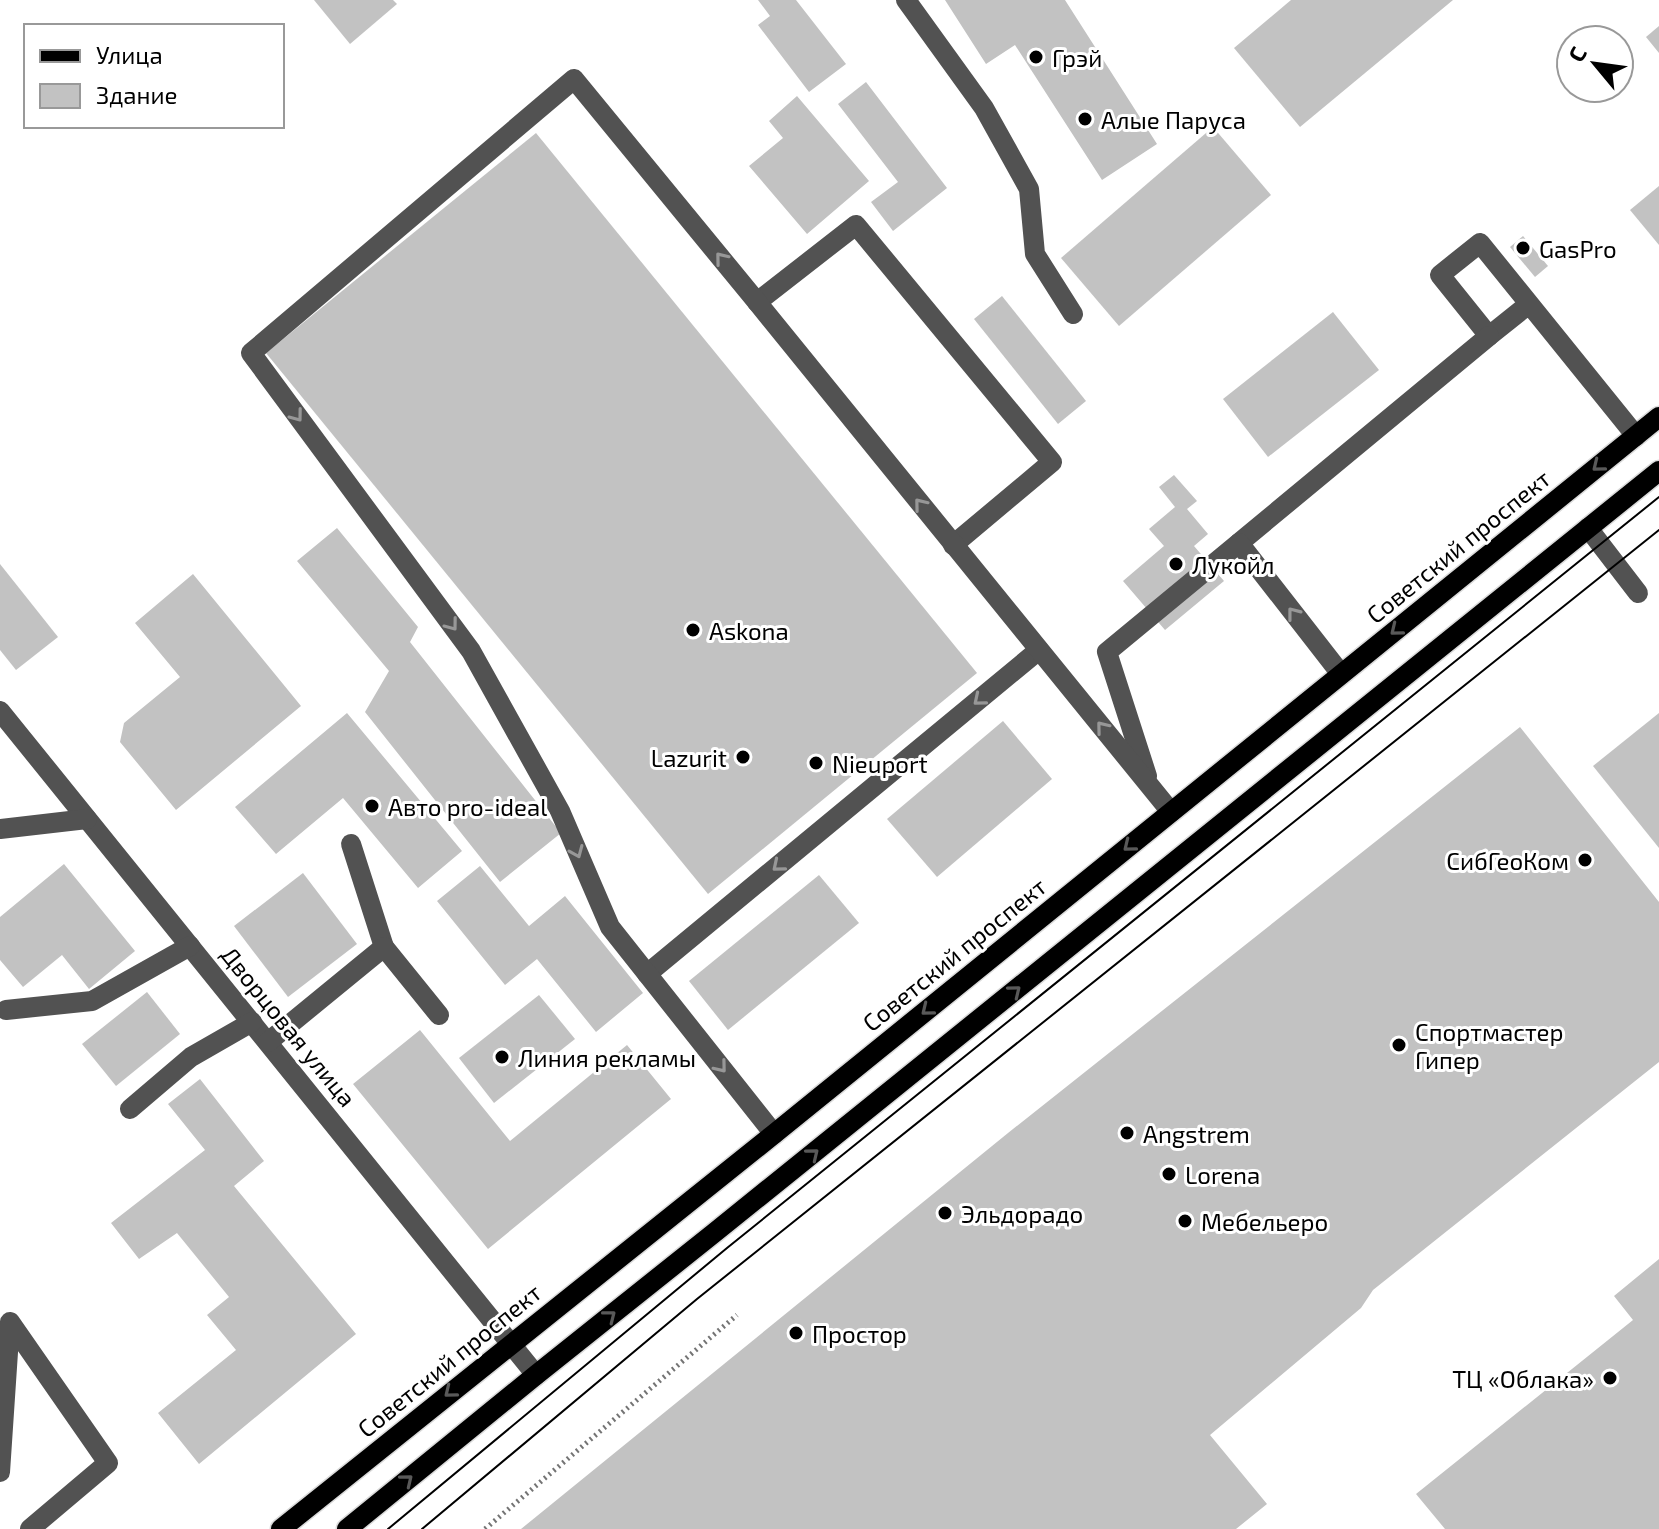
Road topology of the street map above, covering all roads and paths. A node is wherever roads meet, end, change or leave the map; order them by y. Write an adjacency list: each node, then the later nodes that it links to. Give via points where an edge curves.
1 (906, 0): 4 (street, via 984,108 1029,189 1035,254)
2 (757, 302): 11 (street, one-way to 2); 11 (street, via 856,225 1052,462); 23 (street, one-way to 23, via 574,79 251,353 471,651 560,811 610,927)
3 (1529, 304): 5 (street); 5 (street, via 1480,243 1440,275); 7 (street)
4 (1073, 314)
5 (1489, 336): 10 (street)
6 (1659, 417): 7 (main road, Советский проспект)
7 (1636, 436): 14 (main road, Советский проспект, one-way to 14)
8 (1659, 471): 9 (main road)
9 (1588, 528): 12 (street); 32 (main road, one-way to 9)
10 (1239, 543): 14 (street, one-way to 10); 16 (street, via 1107,652)
11 (953, 545): 13 (street)
12 (1638, 593)
13 (1039, 650): 16 (street, one-way to 13); 23 (street, one-way to 23)
14 (1341, 674): 17 (main road, Советский проспект)
15 (0, 711): 18 (street, Дворцовая улица)
16 (1151, 787): 17 (street)
17 (1171, 812): 29 (main road, Советский проспект, one-way to 29)
18 (87, 819): 19 (street); 21 (street, Дворцовая улица)
19 (0, 829)
20 (351, 844): 22 (street)
21 (190, 946): 24 (street, via 92,1001); 26 (street, Дворцовая улица)
22 (384, 947): 25 (street); 27 (street)
23 (647, 974): 29 (street, one-way to 29)
24 (6, 1010)
25 (439, 1015)
26 (252, 1022): 27 (street, Дворцовая улица); 28 (street, via 191,1057)
27 (268, 1042): 31 (street, Дворцовая улица)
28 (130, 1109)
29 (774, 1134): 31 (main road, Советский проспект)
30 (737, 1315): 37 (path)
31 (511, 1343): 32 (street, Дворцовая улица); 35 (main road, Советский проспект, one-way to 35)
32 (536, 1375): 36 (main road, one-way to 32)
33 (0, 1472): 34 (street, via 10,1322 108,1463)
34 (30, 1529)
35 (281, 1529)
36 (347, 1529)
37 (485, 1529)

